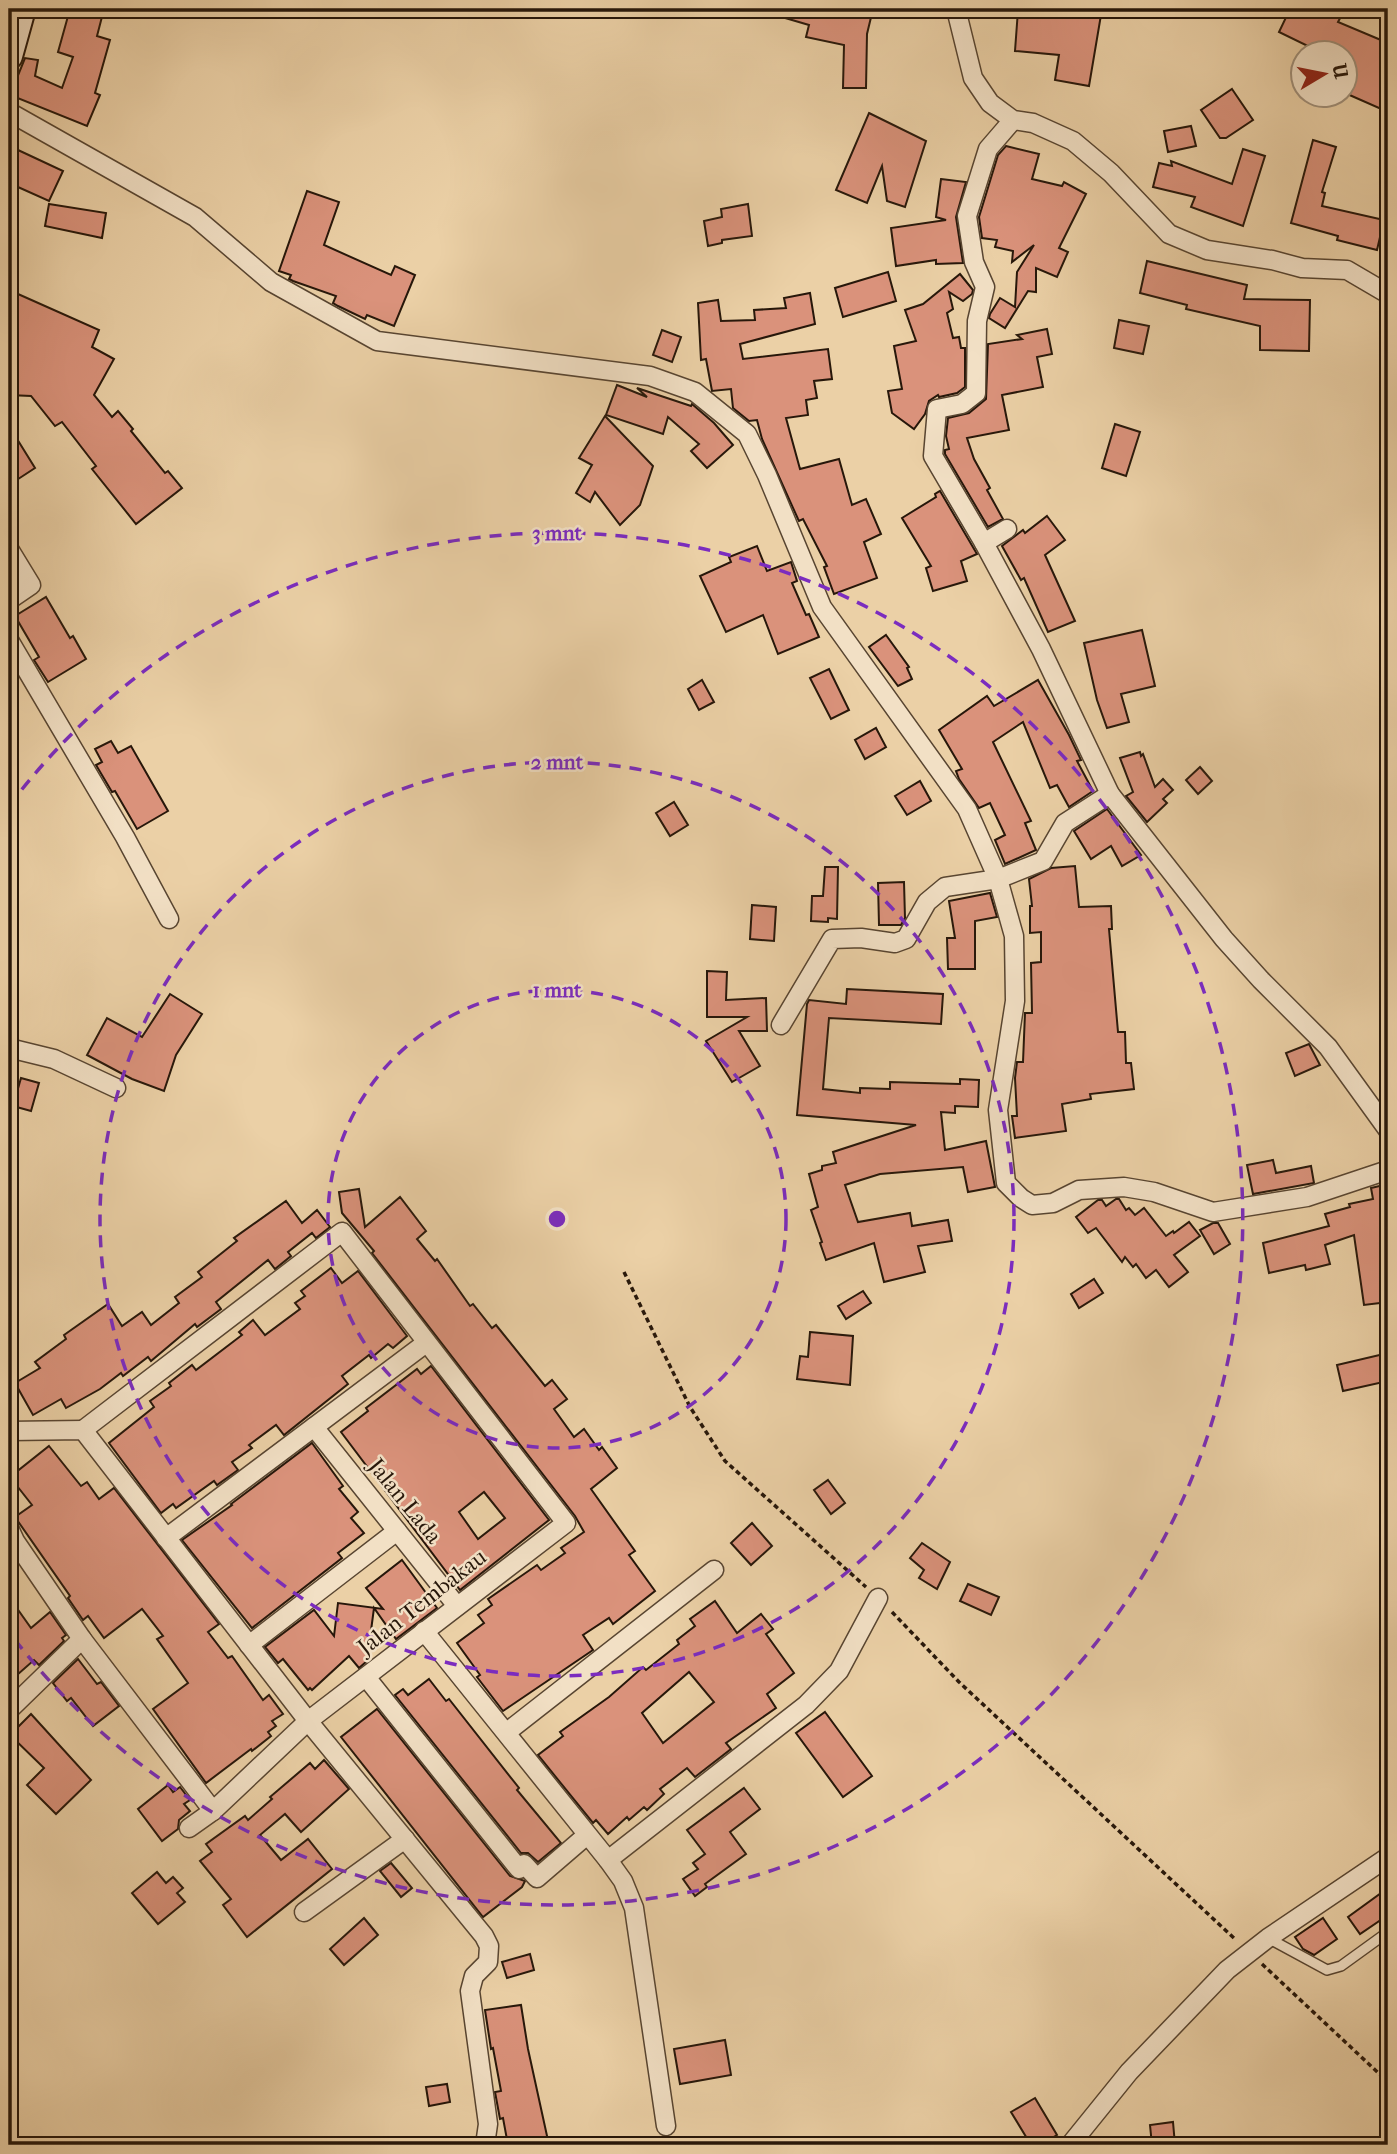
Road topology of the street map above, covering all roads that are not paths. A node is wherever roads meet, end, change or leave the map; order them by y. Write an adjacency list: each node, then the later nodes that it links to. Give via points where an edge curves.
1 (22, 9): 3 (street)
2 (956, 9): 5 (street, via 974,78 990,103)
3 (9, 56)
4 (9, 112): 13 (street, via 195,217 271,282 377,341 650,376 695,392 747,434 822,607 967,809)
5 (1013, 120): 6 (street, via 1033,123 1073,141 1169,234 1207,250 1302,268 1347,270); 8 (street, via 988,149 967,216 974,262 985,287 977,321 976,393 962,404 937,410 934,432 933,456)
6 (1388, 294)
7 (1007, 528): 8 (street)
8 (984, 542): 12 (street)
9 (9, 549): 10 (street, via 31,585)
10 (9, 600)
11 (9, 640): 14 (street)
12 (1110, 794): 13 (street, via 1065,823 1043,861); 18 (street, via 1224,939 1328,1047)
13 (998, 879): 15 (street, via 944,887 927,902 905,939 895,943 832,939); 19 (street, via 1014,936 1015,1001 998,1110 1006,1183 1021,1198 1032,1205 1053,1203 1079,1190 1124,1187 1213,1212 1307,1197)
14 (169, 919)
15 (781, 1025)
16 (9, 1048): 17 (street, via 54,1059)
17 (117, 1087)
18 (1388, 1130)
19 (1388, 1170)
20 (426, 1343): 21 (street); 22 (street, via 342,1232); 29 (street, Jalan Tembakau, via 566,1523)
21 (314, 1427): 25 (street, Jalan Lada); 26 (street)
22 (83, 1430): 23 (street); 26 (street)
23 (9, 1431)
24 (9, 1528): 31 (street)
25 (397, 1531): 29 (street, Jalan Lada); 32 (street)
26 (166, 1538): 32 (street)
27 (714, 1570): 36 (street)
28 (878, 1598): 42 (street, via 839,1671 825,1687)
29 (457, 1606): 30 (street, Jalan Tembakau)
30 (424, 1631): 33 (street, Jalan Tembakau); 36 (street)
31 (82, 1639): 34 (street); 37 (street)
32 (249, 1645): 35 (street)
33 (366, 1676): 35 (street, Jalan Tembakau); 39 (street, via 519,1869 524,1864 537,1878)
34 (9, 1710)
35 (309, 1721): 37 (street, Jalan Tembakau); 40 (street)
36 (507, 1732): 39 (street)
37 (213, 1811): 38 (street, Jalan Tembakau)
38 (189, 1828)
39 (587, 1835): 42 (street)
40 (405, 1839): 43 (street); 47 (street, via 489,1946 488,1962 474,1976 470,1991 488,2124)
41 (1388, 1857): 45 (street)
42 (608, 1860): 46 (street, via 624,1881 634,1908)
43 (304, 1912)
44 (1388, 1932): 45 (lane, via 1341,1966 1327,1970)
45 (1268, 1938): 48 (street, via 1219,1979 1129,2072)
46 (666, 2126)
47 (485, 2145)
48 (1070, 2145)

